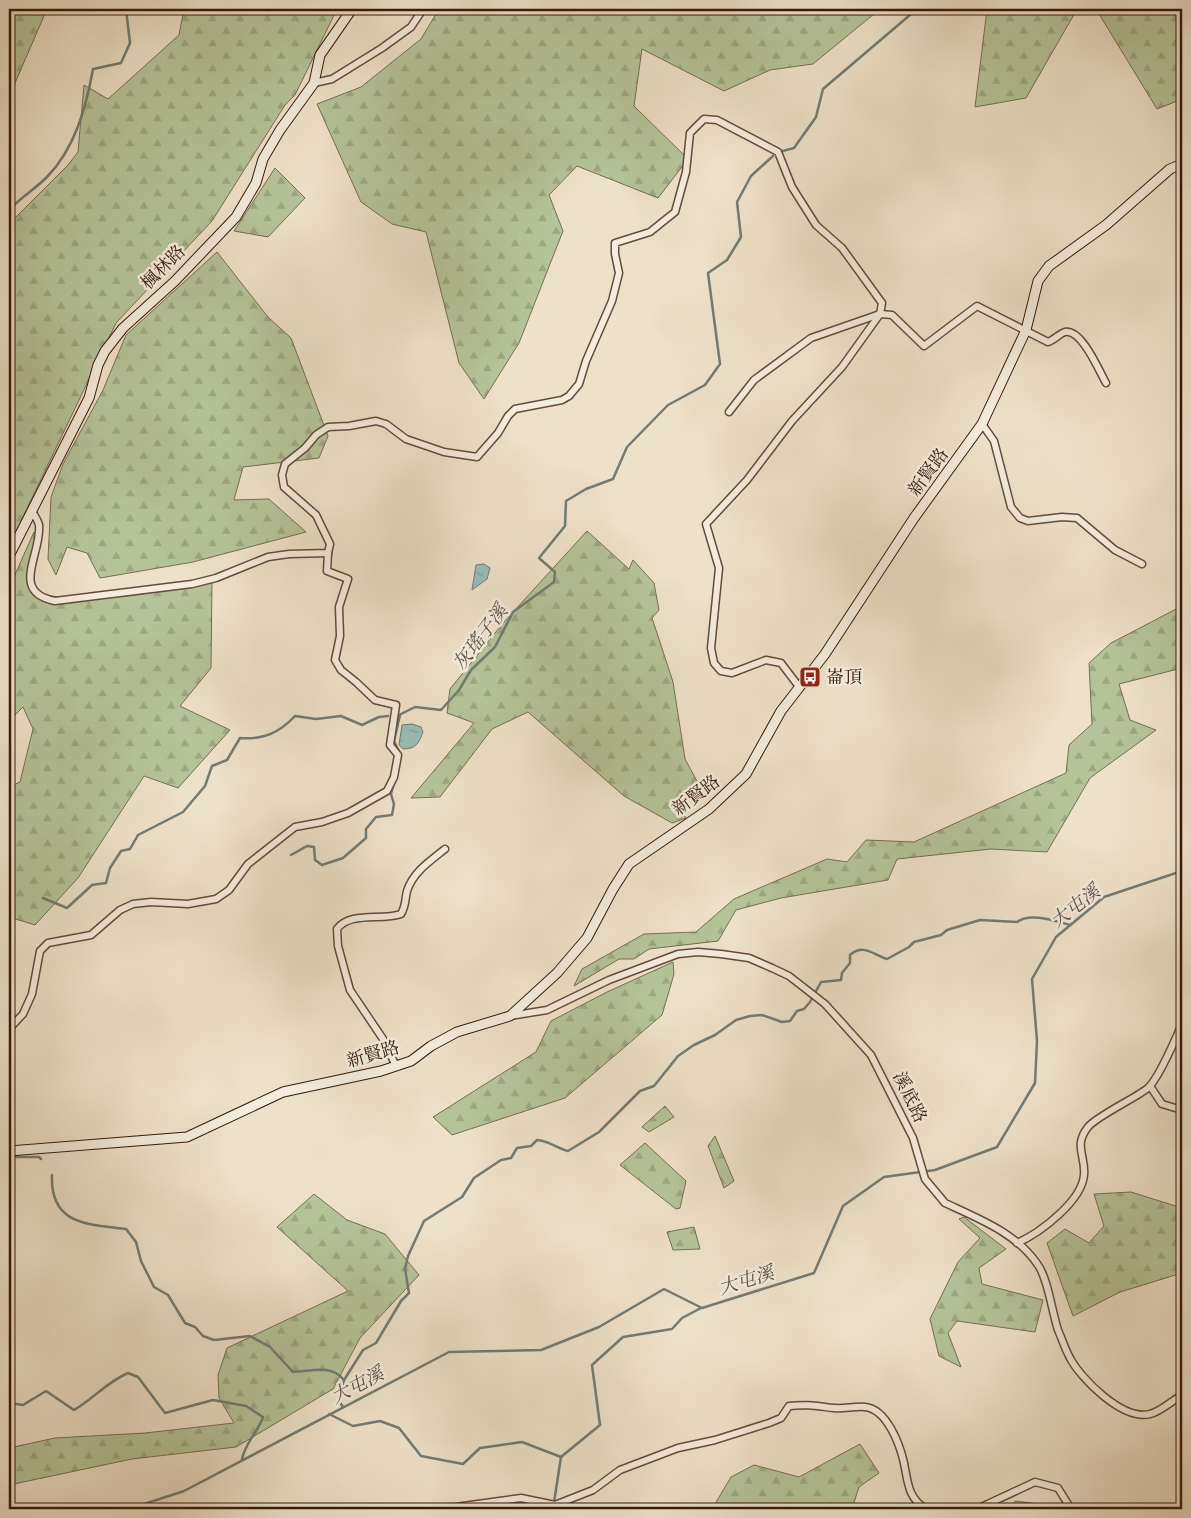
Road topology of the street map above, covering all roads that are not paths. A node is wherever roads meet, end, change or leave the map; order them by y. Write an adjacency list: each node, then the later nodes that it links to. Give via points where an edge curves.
1 (352, 9): 3 (street, 楓林路, via 320,55)
2 (423, 9): 3 (street, via 411,27 382,48 332,79)
3 (314, 83): 10 (street, 楓林路, via 262,159 256,183 236,217 104,351 89,398)
4 (1182, 164): 6 (street, 新賢路, via 1170,168 1106,225 1049,266 1038,282)
5 (880, 314): 6 (street, via 892,315 924,346 977,306); 8 (street, via 811,338 754,380); 11 (street, via 882,303 842,248 816,225 792,187 778,152 717,120 704,118 690,133 686,172 675,212 650,232 615,243 619,273 612,301 579,384 569,396 515,409 477,457 444,452 406,439 386,424 376,421 328,427 285,464 282,475 284,487 316,515 330,544); 14 (street, via 842,367 706,524 719,568 711,648 714,663 721,671 732,673 766,660 781,663)
6 (1026, 330): 7 (street, via 1048,342 1064,332 1075,334 1082,340); 9 (street, 新賢路)
7 (1106, 384)
8 (729, 412)
9 (982, 424): 13 (street, via 994,441 1011,507 1020,518 1028,521 1062,516 1077,518 1115,550); 14 (street, 新賢路, via 914,518 867,593)
10 (32, 511): 11 (street, via 39,523 29,580 39,595 55,601 192,584 268,557); 12 (street, 楓林路)
11 (328, 553): 18 (street, via 327,571 348,578 339,607 340,636 335,660 340,670 375,700 396,705 390,745 398,755 394,777 387,791 348,813 294,827 248,864 229,890 216,899 188,904 133,904 120,910 91,935 48,943 40,951 32,994 23,1014)
12 (9, 556)
13 (1142, 564)
14 (800, 688): 16 (street, 新賢路, via 780,711 746,774 709,809 629,864 587,938 558,973)
15 (445, 849): 19 (street, via 418,871 407,891 401,914 350,920 342,922 337,929 338,946 350,990 383,1039)
16 (510, 1016): 19 (street, 新賢路, via 457,1032 411,1061); 23 (street, 溪底路, via 547,1010 610,980 678,954 698,952 749,958 789,976 810,991 872,1055 913,1138 925,1179 945,1203 984,1221)
17 (1182, 1024): 20 (street)
18 (9, 1029)
19 (396, 1066): 22 (street, 新賢路, via 283,1092 187,1137)
20 (1150, 1086): 21 (street, via 1162,1104); 23 (street, via 1088,1127 1080,1145 1084,1175 1072,1202 1058,1217)
21 (1182, 1110)
22 (9, 1151)
23 (1017, 1243): 24 (street, 溪底路, via 1040,1266 1058,1329 1070,1359 1084,1378 1120,1408 1138,1414 1150,1414)
24 (1182, 1395)
25 (1182, 1430): 26 (street)
26 (1182, 1437)
27 (416, 1509): 28 (street, via 456,1508 521,1498 555,1505 592,1490 620,1470 678,1448 769,1423 781,1418 789,1406 810,1404 835,1408 866,1407 877,1412 896,1438 909,1490 916,1502)
28 (926, 1509)
29 (977, 1509): 30 (street, via 1035,1482 1058,1488)
30 (1071, 1509)

